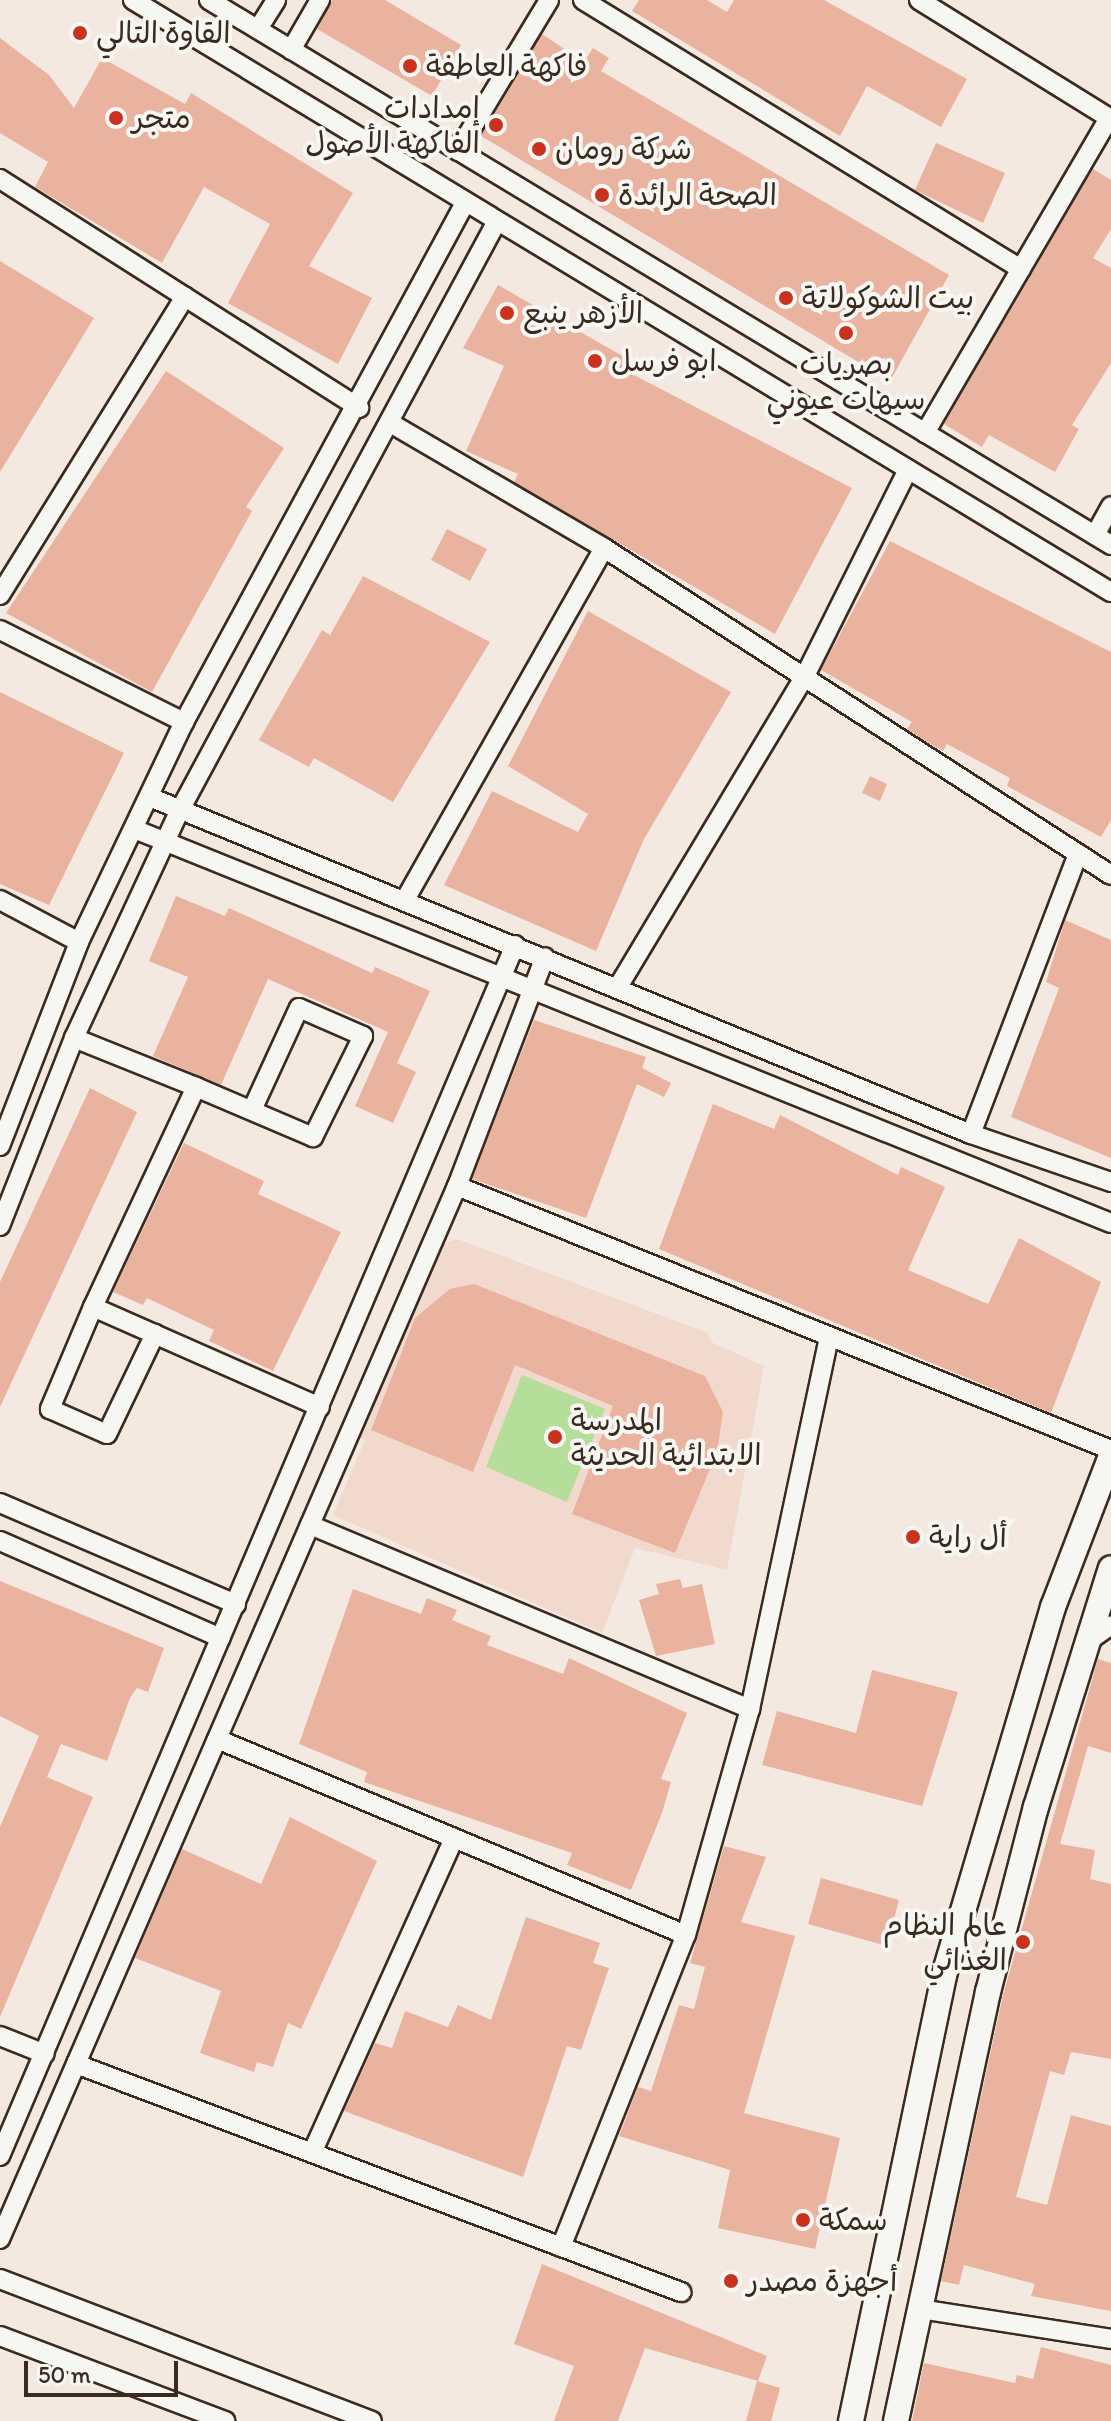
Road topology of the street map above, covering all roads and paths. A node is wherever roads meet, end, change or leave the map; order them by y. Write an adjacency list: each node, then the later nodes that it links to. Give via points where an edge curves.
1 (133, 0): 13 (street)
2 (209, 0): 8 (street)
3 (276, 0): 8 (street)
4 (320, 0): 9 (street)
5 (549, 0): 11 (street)
6 (583, 0): 15 (street)
7 (919, 0): 10 (street)
8 (258, 29): 9 (street)
9 (291, 50): 11 (street)
10 (1110, 118): 15 (street)
11 (458, 151): 19 (street)
12 (0, 179): 16 (street)
13 (465, 203): 14 (street); 17 (street)
14 (496, 223): 18 (street); 20 (street)
15 (1021, 269): 19 (street)
16 (185, 297): 17 (street); 25 (street)
17 (359, 408): 28 (street)
18 (392, 424): 23 (street); 30 (street)
19 (925, 433): 22 (street)
20 (908, 469): 24 (street); 27 (street)
21 (1111, 506): 22 (street)
22 (1103, 540)
23 (604, 548): 27 (street); 35 (street)
24 (1111, 592)
25 (0, 595)
26 (0, 630): 28 (street)
27 (804, 678): 33 (street); 41 (street)
28 (184, 722): 29 (street)
29 (152, 798): 30 (street); 31 (street)
30 (180, 810): 32 (street); 35 (street)
31 (134, 829): 32 (street); 37 (street)
32 (166, 843): 40 (street); 43 (street)
33 (1078, 854): 34 (street); 46 (street)
34 (1111, 875)
35 (406, 898): 38 (street)
36 (0, 900): 37 (street)
37 (79, 942): 47 (street)
38 (515, 945): 39 (street); 40 (street)
39 (545, 957): 41 (street); 42 (street)
40 (503, 980): 42 (street); 55 (street)
41 (618, 987): 46 (street)
42 (531, 992): 49 (street); 50 (street)
43 (74, 1038): 44 (street); 51 (street)
44 (196, 1087): 45 (street); 52 (street)
45 (252, 1110): 45 (street, via 313,1137 363,1036 299,1008)
46 (971, 1134): 48 (street)
47 (0, 1146)
48 (1111, 1182)
49 (457, 1186): 54 (street); 59 (street)
50 (1111, 1223)
51 (0, 1226)
52 (93, 1307): 53 (street); 53 (street, via 50,1409 107,1434)
53 (155, 1334): 55 (street)
54 (829, 1338): 56 (street); 66 (street)
55 (320, 1407): 62 (street)
56 (1111, 1450)
57 (1111, 1456): 84 (main road, via 1053,1607 944,1975)
58 (0, 1503): 62 (street)
59 (310, 1525): 66 (street); 67 (street)
60 (1, 1546): 64 (street)
61 (1111, 1568): 65 (main road)
62 (236, 1604): 64 (street)
63 (1111, 1625): 65 (street)
64 (221, 1638): 71 (street)
65 (1084, 1643): 79 (main road, via 988,1992)
66 (750, 1709): 69 (street)
67 (217, 1739): 68 (street); 72 (street)
68 (454, 1839): 69 (street); 73 (street)
69 (686, 1935): 76 (street)
70 (0, 2036): 71 (street)
71 (45, 2054): 74 (street)
72 (76, 2064): 73 (street); 75 (street)
73 (312, 2153): 76 (street)
74 (0, 2156)
75 (0, 2239)
76 (561, 2247): 78 (street)
77 (0, 2279): 83 (street)
78 (681, 2292)
79 (920, 2309): 81 (street); 85 (main road)
80 (0, 2336): 82 (street)
81 (1111, 2339)
82 (225, 2421)
83 (372, 2421)
84 (851, 2421)
85 (896, 2421)

